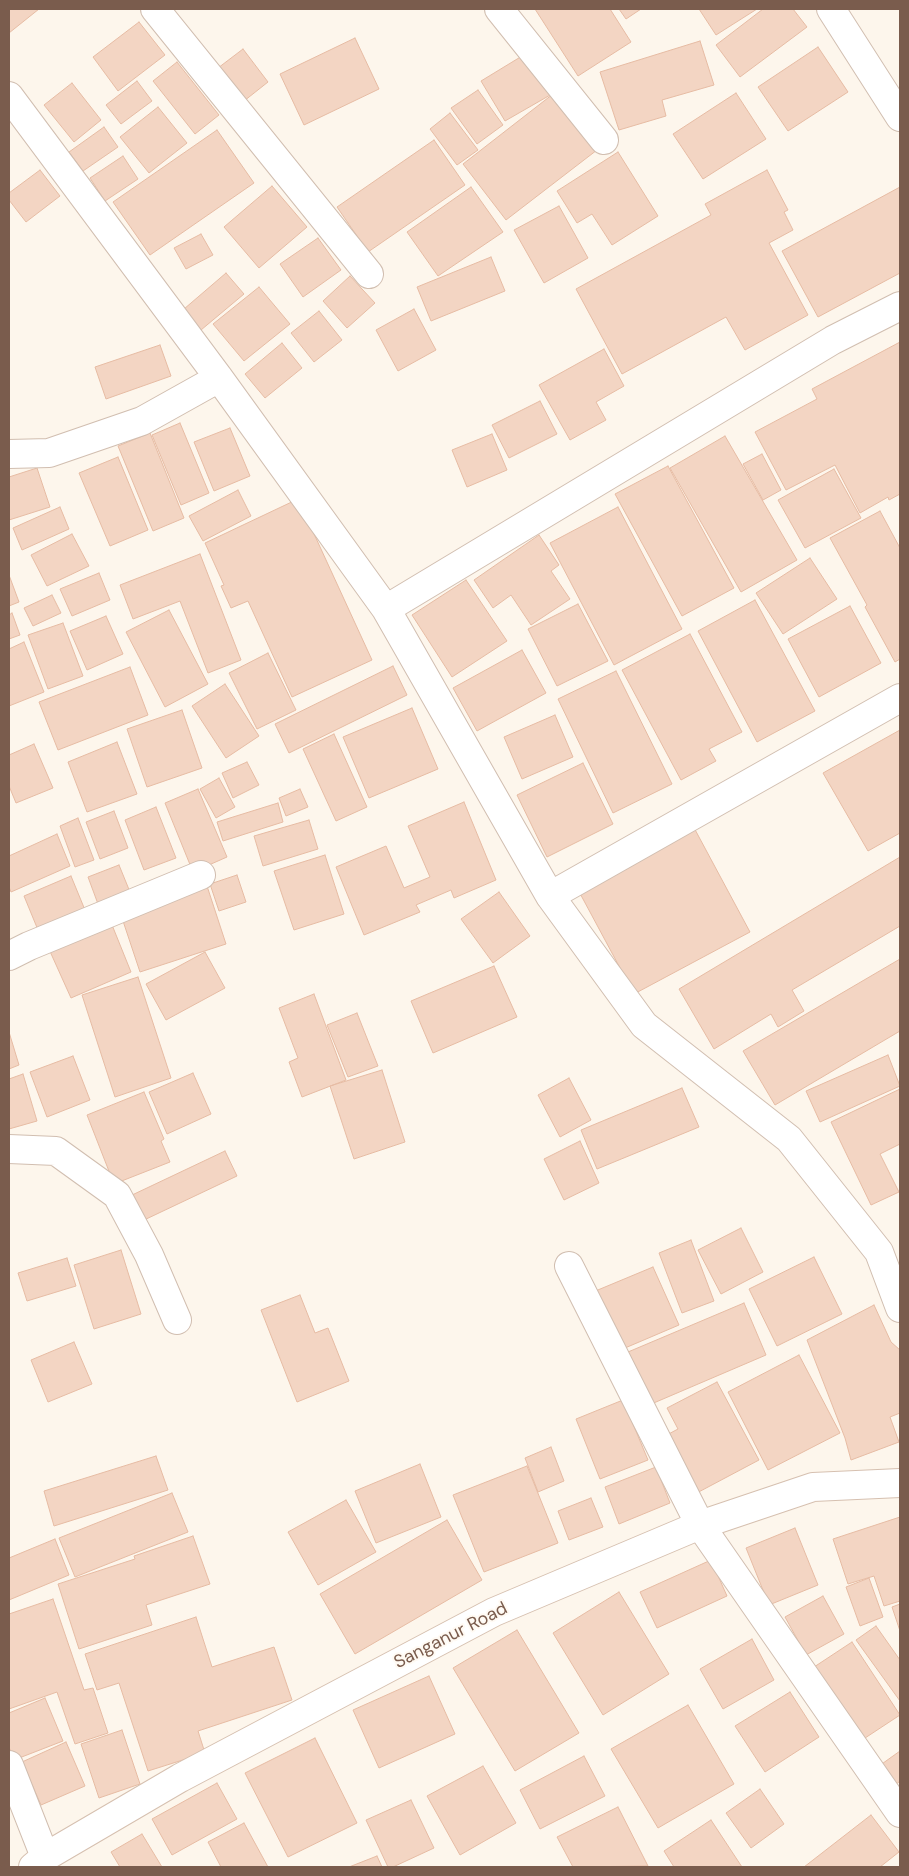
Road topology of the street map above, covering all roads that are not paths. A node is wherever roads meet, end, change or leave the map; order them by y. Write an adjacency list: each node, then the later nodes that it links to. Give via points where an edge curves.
1 (155, 9): 7 (street)
2 (499, 9): 6 (street)
3 (831, 9): 5 (street)
4 (9, 96): 9 (street)
5 (900, 117)
6 (604, 140)
7 (369, 274)
8 (900, 306): 11 (street, via 833,340)
9 (219, 378): 10 (street, via 142,421 49,453); 11 (street)
10 (9, 454)
11 (386, 609): 14 (street)
12 (900, 698): 14 (street)
13 (201, 875): 15 (street)
14 (550, 896): 18 (street, via 644,1025 789,1139 879,1252)
15 (9, 956)
16 (9, 1149): 19 (street, via 56,1151 117,1195 149,1255)
17 (569, 1266): 21 (street)
18 (900, 1308)
19 (177, 1320)
20 (900, 1484): 21 (street, Sanganur Road, via 813,1487)
21 (700, 1525): 23 (street); 24 (street, Sanganur Road, via 494,1612 180,1778)
22 (9, 1765): 24 (street)
23 (900, 1814)
24 (39, 1862)

